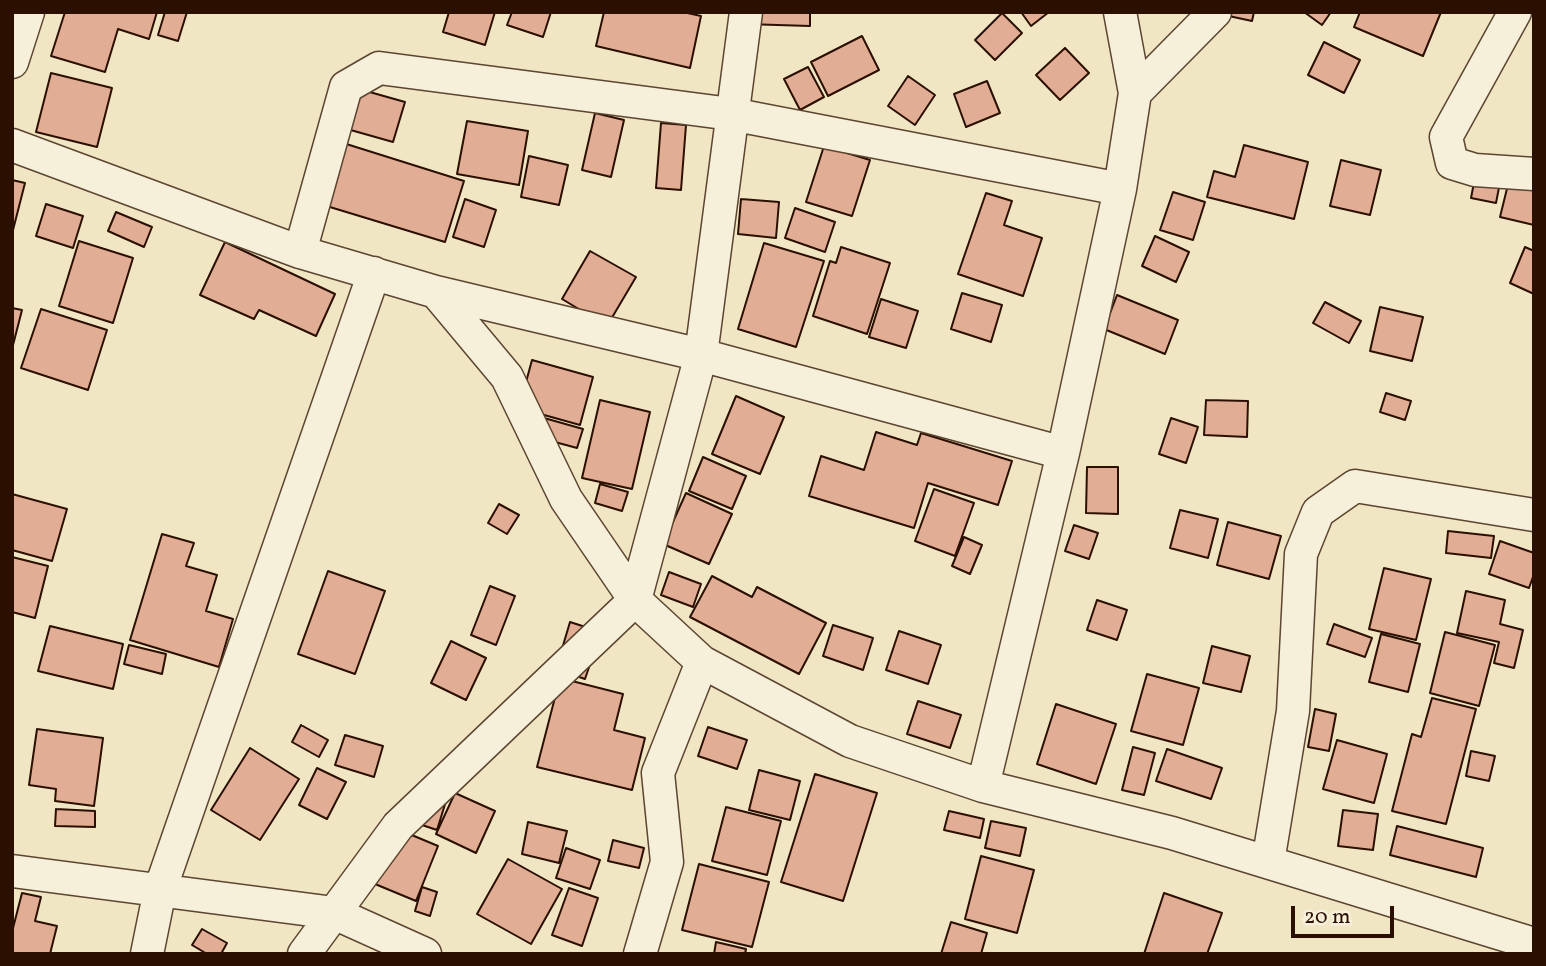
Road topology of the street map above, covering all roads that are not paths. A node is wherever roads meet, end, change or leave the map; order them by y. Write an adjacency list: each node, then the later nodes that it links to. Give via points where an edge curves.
1 (28, 12): 6 (street)
2 (746, 12): 8 (street)
3 (1120, 12): 7 (street)
4 (1215, 12): 7 (street)
5 (1515, 12): 10 (street, via 1446,137 1452,163 1475,170)
6 (12, 62)
7 (1135, 93): 11 (street)
8 (731, 114): 11 (street); 12 (street, via 379,68 346,87); 15 (street)
9 (12, 145): 12 (street)
10 (1534, 174)
11 (1120, 189): 16 (street)
12 (300, 251): 13 (street)
13 (374, 273): 14 (street); 23 (street)
14 (436, 292): 15 (street); 18 (street, via 507,377 566,499)
15 (701, 355): 16 (street); 18 (street)
16 (1063, 453): 20 (street)
17 (1534, 515): 21 (street, via 1355,486 1318,512 1301,554 1293,711)
18 (635, 600): 19 (street); 24 (street, via 398,827)
19 (702, 662): 20 (street, via 850,741); 29 (street, via 658,774 667,862)
20 (983, 786): 21 (street)
21 (1268, 862): 25 (street)
22 (12, 871): 23 (street)
23 (160, 890): 24 (street); 26 (street)
24 (334, 913): 27 (street); 28 (street)
25 (1532, 942)
26 (147, 954)
27 (304, 954)
28 (425, 954)
29 (640, 954)

